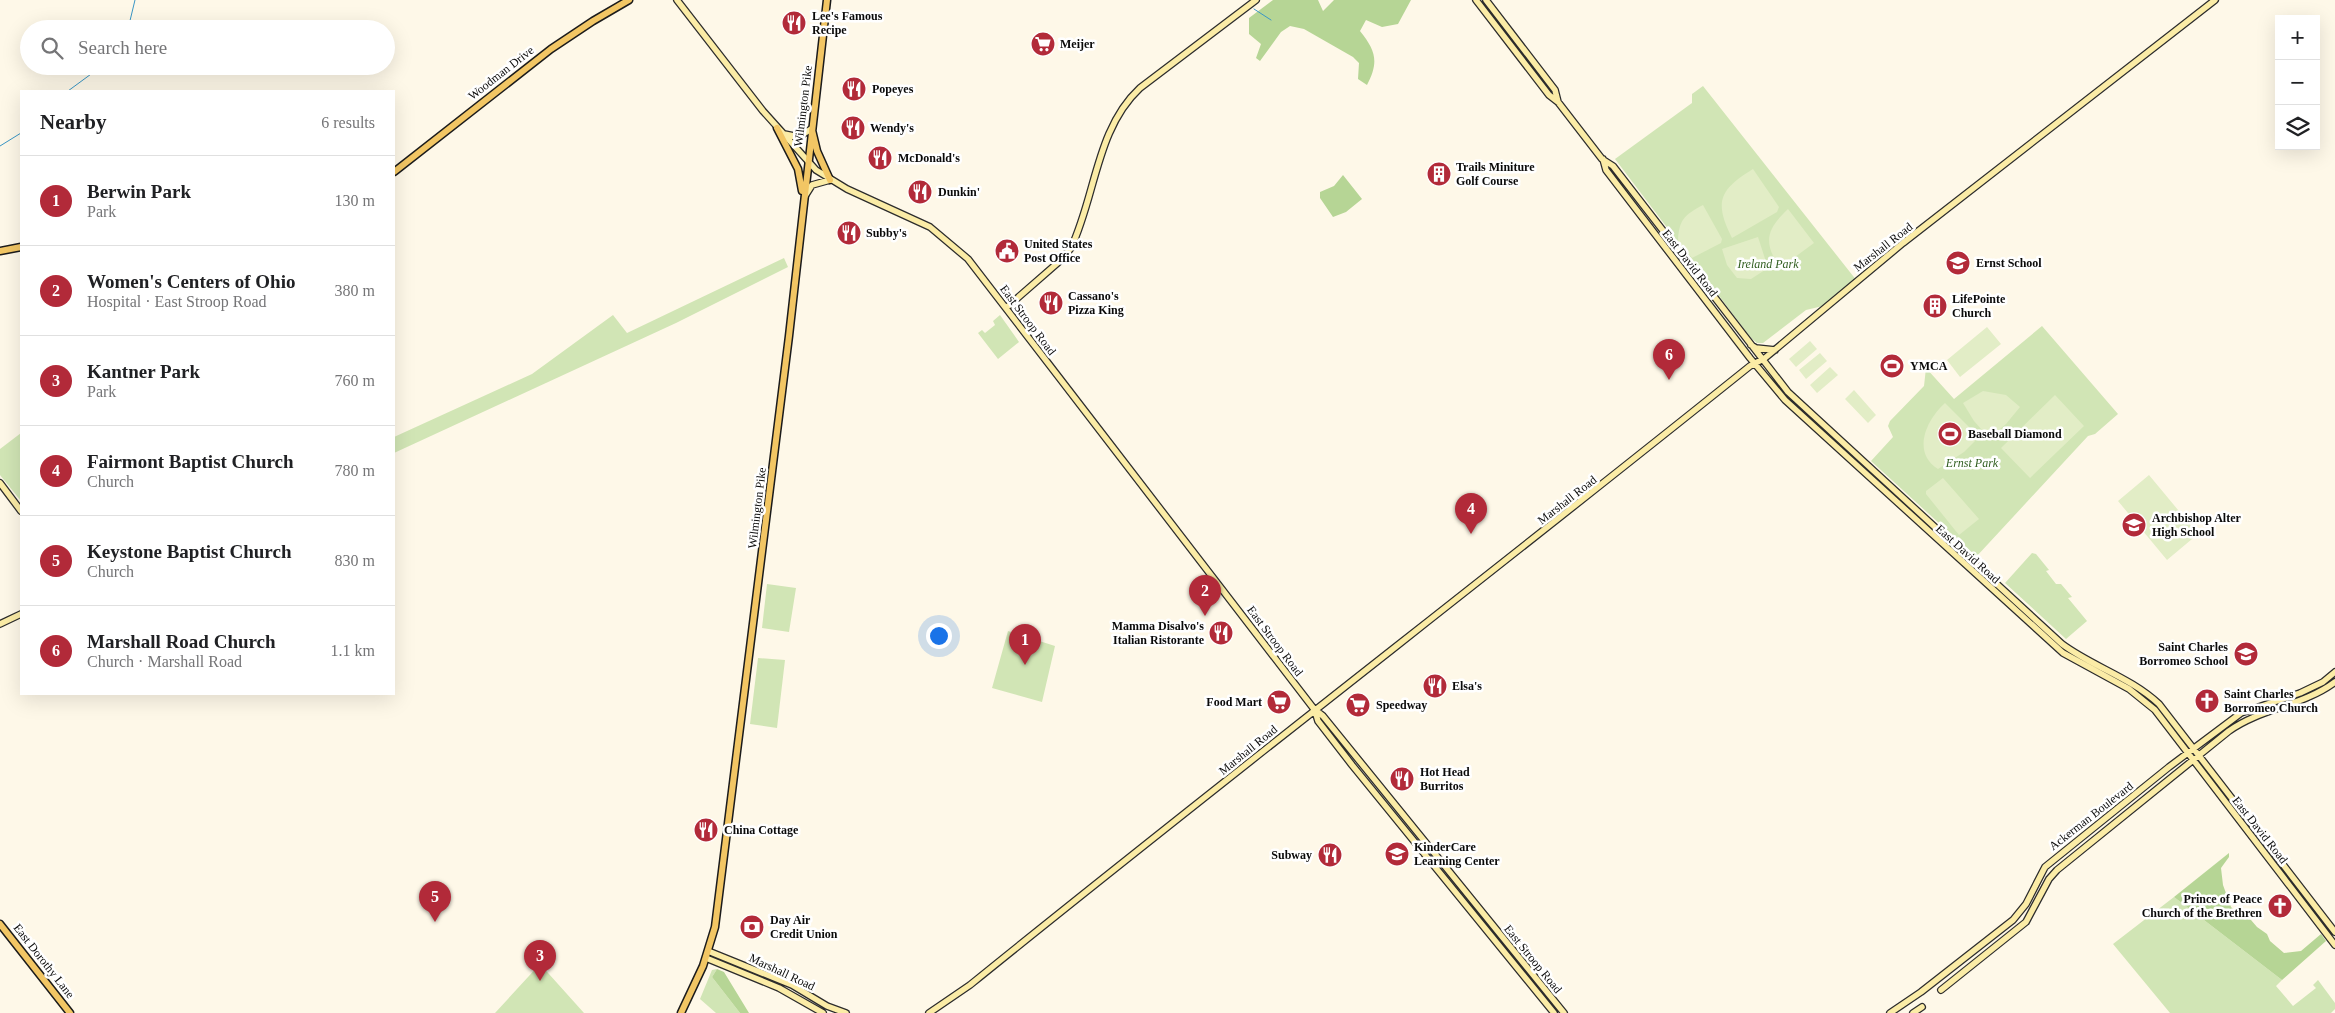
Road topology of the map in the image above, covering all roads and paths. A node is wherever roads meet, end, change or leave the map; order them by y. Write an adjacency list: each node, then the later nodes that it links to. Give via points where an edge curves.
1 (629, 0): 14 (main road, Woodman Drive, via 551,49)
2 (677, 0): 9 (street, East Stroop Road)
3 (827, 0): 10 (main road, Wilmington Pike)
4 (1256, 0): 19 (street, via 1140,88 1125,104 1109,133 1071,248)
5 (1476, 0): 8 (street, East David Road, via 1549,95)
6 (1486, 0): 8 (street, East David Road, via 1555,90)
7 (2215, 0): 21 (street, Marshall Road, via 1910,238)
8 (1558, 102): 12 (street, East David Road)
9 (777, 128): 11 (street, East Stroop Road); 16 (main road, via 798,169)
10 (811, 129): 11 (street, via 799,137); 13 (main road, Wilmington Pike); 15 (main road)
11 (784, 134): 13 (street, East Stroop Road)
12 (1602, 159): 20 (street, East David Road, via 1613,166); 23 (street, East David Road, via 1606,170)
13 (808, 160): 15 (street, East Stroop Road); 16 (main road, Wilmington Pike)
14 (395, 171)
15 (830, 180): 16 (street, via 812,185); 19 (street, East Stroop Road, via 930,227 968,259)
16 (804, 197): 42 (main road, Wilmington Pike, via 724,866 715,927)
17 (20, 247): 18 (main road)
18 (0, 251)
19 (1006, 308): 32 (street, East Stroop Road)
20 (1748, 343): 21 (street, via 1756,348); 22 (street, East David Road)
21 (1775, 350): 22 (street, Marshall Road)
22 (1761, 360): 23 (street, Marshall Road); 25 (street, East David Road, via 1799,404)
23 (1754, 364): 26 (street, East David Road, via 1794,409); 32 (street, Marshall Road)
24 (0, 483): 27 (street)
25 (1897, 492): 26 (street); 33 (street, East David Road, via 2062,644 2147,694 2168,714)
26 (1892, 498): 34 (street, East David Road, via 2063,653 2122,685 2155,710)
27 (20, 510)
28 (20, 614): 29 (street)
29 (0, 624)
30 (2335, 672): 33 (street, Ackerman Boulevard, via 2300,693 2248,710)
31 (2335, 682): 35 (street, Ackerman Boulevard, via 2303,700 2249,718)
32 (1314, 709): 49 (street, Marshall Road, via 970,985); 50 (street, East Stroop Road, via 1318,721); 51 (street, East Stroop Road, via 1323,716)
33 (2194, 749): 34 (street, Ackerman Boulevard); 35 (street, East David Road)
34 (2188, 753): 36 (street, East David Road); 52 (street, Ackerman Boulevard, via 2048,863 2026,904 2013,920)
35 (2199, 755): 36 (street, Ackerman Boulevard); 37 (street, East David Road)
36 (2194, 761): 40 (street, East David Road); 43 (street, Ackerman Boulevard, via 2057,870 2026,922)
37 (2315, 905): 39 (street, East David Road); 40 (street, via 2316,915)
38 (0, 924): 45 (main road, East Dorothy Lane)
39 (2335, 932)
40 (2328, 935): 41 (street, East David Road)
41 (2335, 945)
42 (707, 955): 46 (main road, Wilmington Pike); 47 (street, Marshall Road, via 779,988); 48 (street, Marshall Road, via 792,985 827,1006)
43 (1941, 990)
44 (1922, 1007): 53 (street)
45 (70, 1013)
46 (681, 1013)
47 (823, 1013)
48 (846, 1013)
49 (929, 1013)
50 (1554, 1013)
51 (1564, 1013)
52 (1890, 1013)
53 (1913, 1013)

